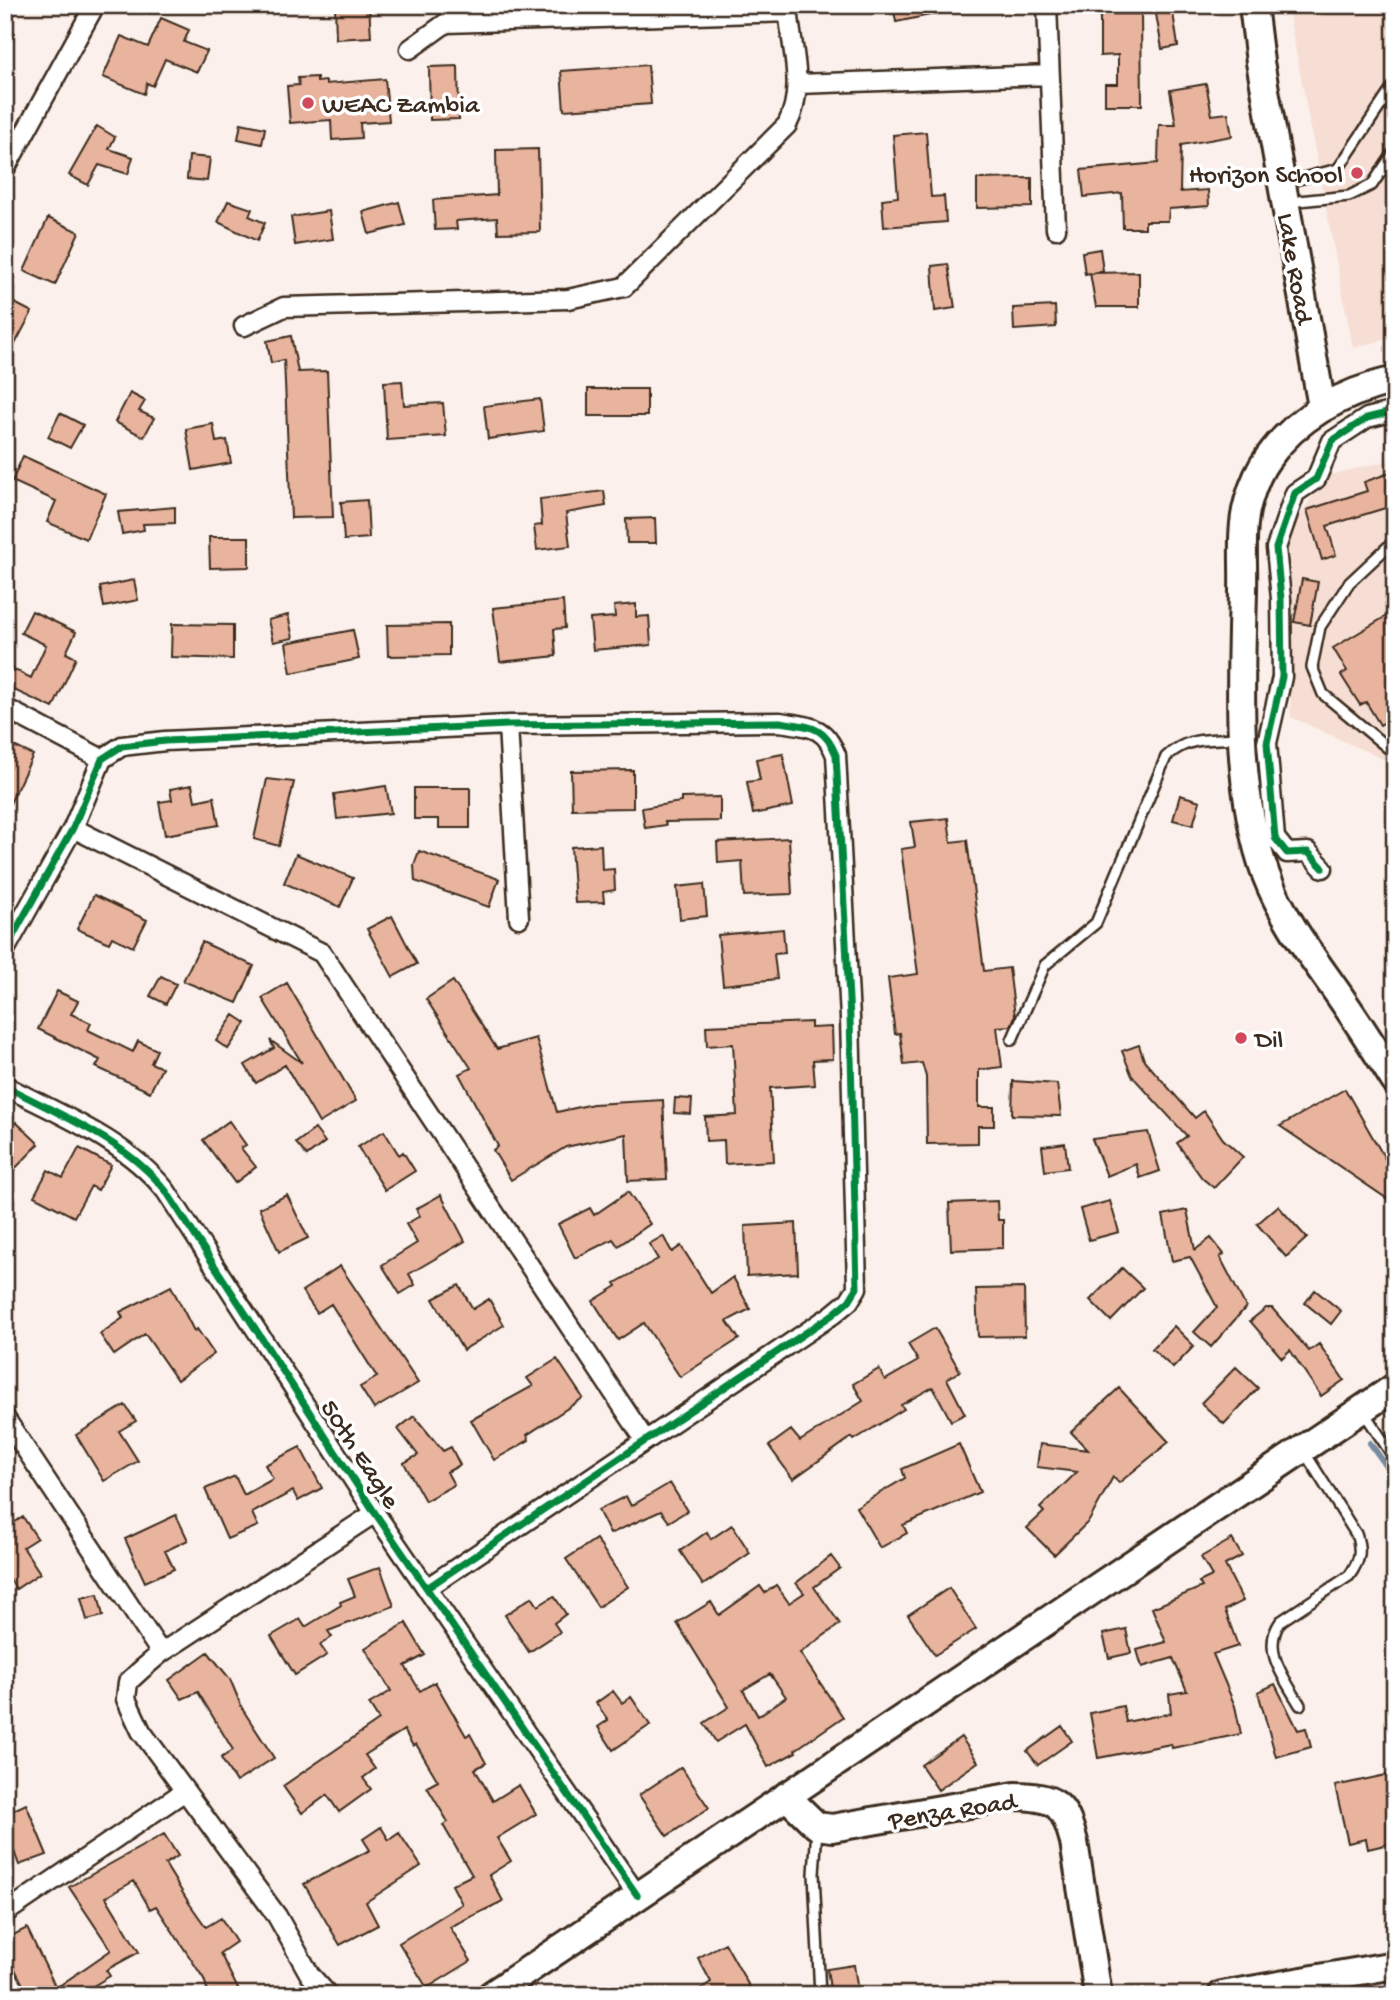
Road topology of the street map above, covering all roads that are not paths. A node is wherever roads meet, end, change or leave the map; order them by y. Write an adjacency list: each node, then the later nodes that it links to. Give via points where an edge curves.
1 (95, 5): 10 (street)
2 (1047, 5): 6 (street)
3 (1253, 5): 11 (main road, Lake Road)
4 (789, 9): 5 (street, via 446,23); 7 (street)
5 (410, 49)
6 (1049, 75): 7 (street); 12 (street)
7 (799, 84): 13 (street, via 795,109 774,140 624,287 568,299 285,307)
8 (1395, 84): 11 (lane, via 1338,169)
9 (1395, 151): 11 (lane, via 1372,186 1349,196)
10 (7, 161)
11 (1283, 193): 15 (main road, Lake Road)
12 (1056, 229)
13 (244, 326)
14 (1395, 380): 15 (main road, via 1345,394)
15 (1322, 407): 20 (main road, via 1267,460 1248,502 1242,630)
16 (1395, 411): 24 (street, via 1367,418 1332,441 1316,479 1296,493 1276,548 1282,677 1267,743 1275,838 1287,853 1308,852)
17 (1395, 540): 21 (lane, via 1349,583 1320,627 1312,667 1323,694)
18 (5, 708): 22 (street)
19 (508, 725): 22 (street, via 153,742 122,746); 25 (street); 33 (street, via 780,722 814,727 829,738 836,755 850,1018 857,1287 832,1315)
20 (1244, 738): 27 (lane, via 1189,740 1166,757 1096,923 1045,965); 28 (main road, via 1255,834 1266,875 1309,955)
21 (1388, 748)
22 (102, 759): 23 (street)
23 (74, 828): 26 (street); 33 (street, via 322,953)
24 (1323, 868)
25 (519, 918)
26 (5, 950)
27 (1012, 1040)
28 (1395, 1081)
29 (5, 1086): 36 (street, 50th Eagle, via 115,1144 153,1175)
30 (1395, 1387): 31 (main road)
31 (1362, 1409): 34 (main road); 35 (lane)
32 (5, 1418): 38 (street)
33 (645, 1440): 37 (street)
34 (1302, 1449): 39 (lane, via 1360,1545 1349,1576 1274,1630 1273,1654); 41 (main road)
35 (1395, 1459)
36 (375, 1513): 37 (street, 50th Eagle); 38 (street)
37 (427, 1588): 43 (street, 50th Eagle)
38 (161, 1653): 40 (street, via 128,1682 126,1699 141,1731)
39 (1300, 1705)
40 (185, 1791): 44 (street); 47 (street, via 278,1916 310,1975)
41 (786, 1796): 42 (main road); 43 (main road)
42 (817, 1826): 49 (lane, via 814,1874); 50 (main road, Penza Road, via 832,1828 1015,1796 1057,1803 1068,1819 1074,1842)
43 (637, 1895): 48 (main road)
44 (5, 1913)
45 (1395, 1965): 46 (main road)
46 (1336, 1986): 51 (main road)
47 (327, 1995)
48 (491, 1995)
49 (820, 1995)
50 (1098, 1995)
51 (1223, 1995)

